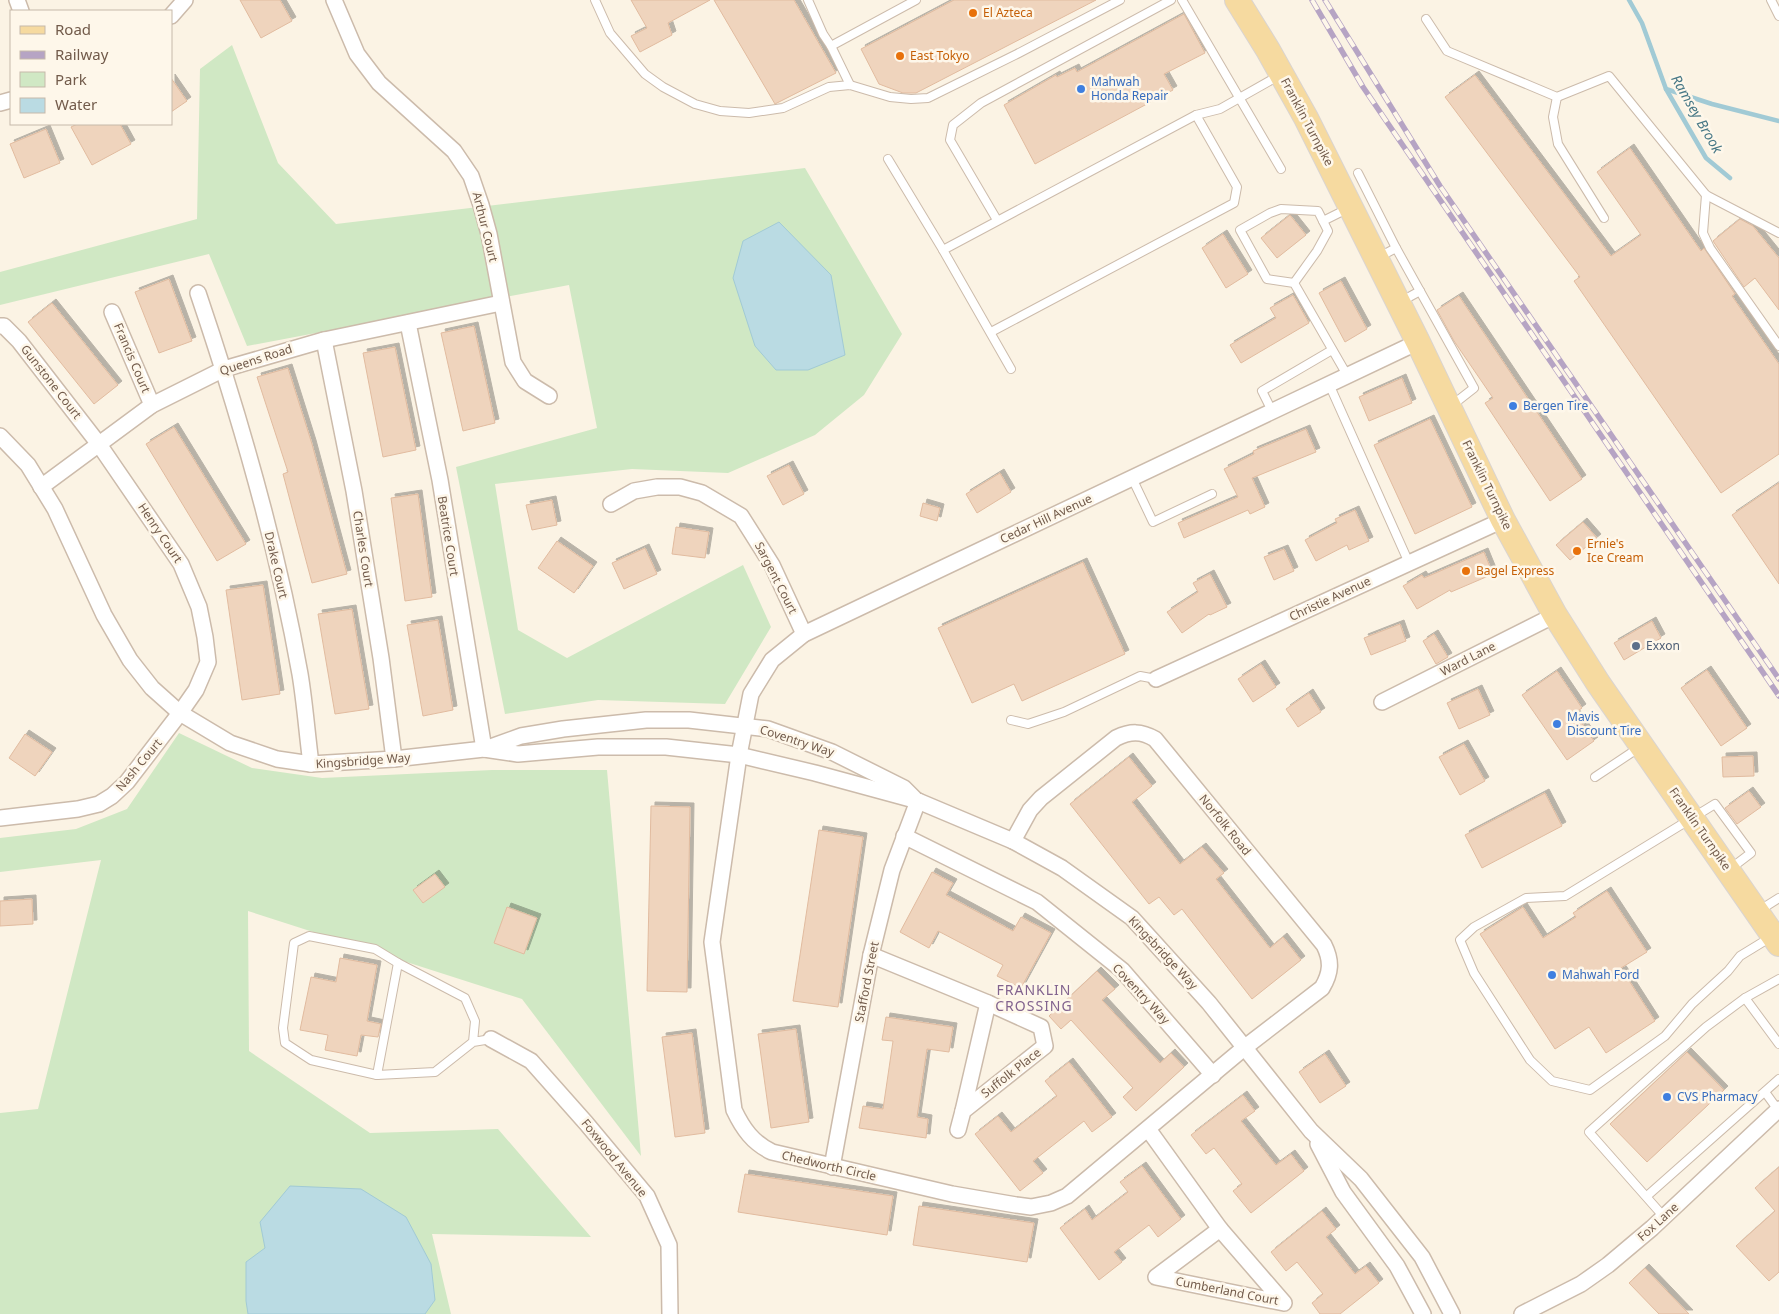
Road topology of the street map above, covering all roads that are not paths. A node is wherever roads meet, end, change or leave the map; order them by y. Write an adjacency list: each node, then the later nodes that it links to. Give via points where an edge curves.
1 (185, 0): 11 (street)
2 (334, 0): 34 (street, Arthur Court, via 357,54 379,82 454,152 471,176 489,234)
3 (595, 0): 16 (lane, via 610,33 646,74 695,104 720,112 764,111 783,108 829,86)
4 (808, 0): 14 (lane)
5 (916, 0): 14 (lane)
6 (1120, 0): 16 (lane, via 928,98 890,97)
7 (1171, 0): 26 (lane, via 981,103 952,125 950,140)
8 (1182, 0): 17 (lane)
9 (1238, 0): 15 (main road, Franklin Turnpike)
10 (1771, 0): 12 (lane)
11 (172, 15)
12 (1779, 16)
13 (1426, 19): 18 (lane, via 1447,51)
14 (832, 46): 16 (lane)
15 (1282, 74): 17 (lane); 24 (main road, Franklin Turnpike)
16 (850, 85)
17 (1240, 97): 19 (lane, via 1220,109); 21 (lane)
18 (1557, 97): 23 (lane, via 1609,76); 25 (lane, via 1553,117 1558,144)
19 (1196, 115): 26 (lane); 39 (lane, via 1237,187 1234,203)
20 (888, 158): 29 (lane)
21 (1281, 169)
22 (1358, 174): 30 (lane)
23 (1706, 195): 28 (lane); 42 (lane, via 1702,234)
24 (1350, 207): 27 (lane); 30 (main road, Franklin Turnpike)
25 (1604, 218)
26 (997, 220): 29 (lane)
27 (1323, 220): 31 (lane, via 1328,231); 31 (lane, via 1318,211 1281,209 1240,230 1267,279)
28 (1779, 233)
29 (943, 250): 39 (lane)
30 (1386, 253): 32 (lane); 35 (main road, Franklin Turnpike)
31 (1294, 284): 43 (lane)
32 (1420, 291): 35 (lane); 50 (lane, via 1474,388)
33 (198, 293): 45 (street, Drake Court)
34 (501, 303): 37 (street, Queens Road); 48 (street, Arthur Court, via 513,362 525,380)
35 (1398, 303): 41 (main road, Franklin Turnpike)
36 (112, 312): 49 (street, Francis Court)
37 (408, 323): 40 (street, Queens Road); 68 (street, Beatrice Court, via 440,480)
38 (0, 326): 53 (street, Gunstone Court, via 19,341)
39 (991, 332): 44 (lane)
40 (324, 340): 45 (street, Queens Road); 70 (street, Charles Court, via 354,491)
41 (1418, 342): 46 (street, Cedar Hill Avenue); 50 (main road, Franklin Turnpike)
42 (1779, 346)
43 (1332, 350): 46 (lane); 51 (lane, via 1262,391)
44 (1011, 368)
45 (224, 369): 49 (street, Queens Road); 71 (street, Drake Court, via 256,477 279,573 300,675)
46 (1347, 375): 47 (street, Cedar Hill Avenue)
47 (1329, 384): 51 (street, Cedar Hill Avenue); 59 (lane)
48 (549, 396)
49 (152, 405): 53 (street, Queens Road)
50 (1450, 408): 58 (main road, Franklin Turnpike)
51 (1272, 411): 54 (street, Cedar Hill Avenue)
52 (0, 436): 55 (street, Kingsbridge Way, via 28,466)
53 (98, 443): 55 (street, Queens Road); 64 (street, Henry Court, via 181,564 199,607 208,662 196,690)
54 (1132, 478): 56 (lane, via 1153,522); 61 (street, Cedar Hill Avenue)
55 (41, 487): 64 (street, Kingsbridge Way, via 55,509 104,615 130,660 152,688)
56 (1212, 494)
57 (611, 504): 61 (street, Sargent Court, via 634,491 680,487 702,493 741,516 772,565)
58 (1503, 520): 59 (street, Christie Avenue); 60 (main road, Franklin Turnpike)
59 (1409, 563): 62 (street, Christie Avenue)
60 (1555, 615): 63 (street, Ward Lane); 67 (main road, Franklin Turnpike)
61 (804, 634): 66 (street, Cedar Hill Avenue, via 772,660 750,694)
62 (1156, 679): 65 (lane, via 1140,676 1064,712 1028,724)
63 (1382, 702)
64 (180, 713): 71 (street, Kingsbridge Way, via 230,743 277,759); 75 (street, Nash Court, via 127,782 99,804)
65 (1011, 720)
66 (745, 726): 68 (street, Coventry Way, via 689,720 646,720 521,736); 69 (street, Cedar Hill Avenue); 73 (street, Coventry Way, via 768,729 832,752 904,788)
67 (1642, 746): 72 (lane); 74 (main road, Franklin Turnpike)
68 (484, 749): 69 (street, Kingsbridge Way, via 518,754 598,747 666,747); 70 (street, Kingsbridge Way)
69 (740, 755): 73 (street, Coventry Way); 99 (street, Chedworth Circle, via 712,942 734,1110 752,1140 765,1149)
70 (394, 759): 71 (street, Kingsbridge Way)
71 (311, 764)
72 (1595, 776)
73 (918, 801): 76 (street, Stafford Street); 77 (street, Kingsbridge Way)
74 (1692, 817): 79 (main road, Franklin Turnpike); 80 (lane, via 1565,896 1526,898 1474,928 1460,940 1474,973 1530,1060 1552,1081 1590,1090 1665,1036 1740,956)
75 (0, 818)
76 (904, 836): 81 (street, Stafford Street); 90 (street, Coventry Way, via 1037,902 1122,970)
77 (1013, 840): 89 (street, Kingsbridge Way, via 1062,868 1132,918 1209,1003); 89 (street, Norfolk Road, via 1041,798 1116,738 1136,732 1154,739 1324,945 1329,956 1328,978 1322,988)
78 (1779, 898): 79 (lane)
79 (1757, 912): 80 (main road, Franklin Turnpike)
80 (1776, 940)
81 (871, 955): 85 (street, Suffolk Place); 99 (street, Stafford Street)
82 (398, 963): 87 (lane, via 465,998 475,1022); 91 (lane); 91 (lane, via 375,949 309,936 294,943 283,1028 285,1043 311,1060)
83 (1779, 979): 84 (lane)
84 (1745, 998): 88 (lane); 100 (lane, via 1706,1027 1589,1132)
85 (988, 1003): 95 (street, Suffolk Place); 95 (street, Suffolk Place, via 1041,1027 1046,1046)
86 (491, 1039): 87 (lane); 103 (street, Foxwood Avenue, via 531,1061 647,1196 669,1245)
87 (472, 1042): 91 (lane, via 435,1072)
88 (1779, 1044)
89 (1244, 1048): 90 (street, Chedworth Circle); 98 (street, Kingsbridge Way)
90 (1213, 1074): 96 (street, Chedworth Circle)
91 (377, 1075)
92 (1779, 1078): 93 (lane)
93 (1765, 1092): 94 (lane); 100 (lane)
94 (1779, 1110): 101 (street, Fox Lane)
95 (963, 1111): 97 (street, Suffolk Place)
96 (1148, 1129): 99 (street, Chedworth Circle, via 1067,1196 1031,1207 952,1194); 102 (street, Cumberland Court)
97 (958, 1130)
98 (1311, 1131): 104 (street, Kingsbridge Way, via 1343,1192 1397,1266); 105 (street, Kingsbridge Way, via 1361,1179 1422,1257)
99 (832, 1167)
100 (1647, 1196): 101 (lane)
101 (1664, 1217): 106 (street, Fox Lane, via 1581,1284)
102 (1220, 1229): 102 (street, Cumberland Court, via 1246,1258 1284,1302 1156,1277)
103 (670, 1314)
104 (1423, 1314)
105 (1452, 1314)
106 (1522, 1314)

